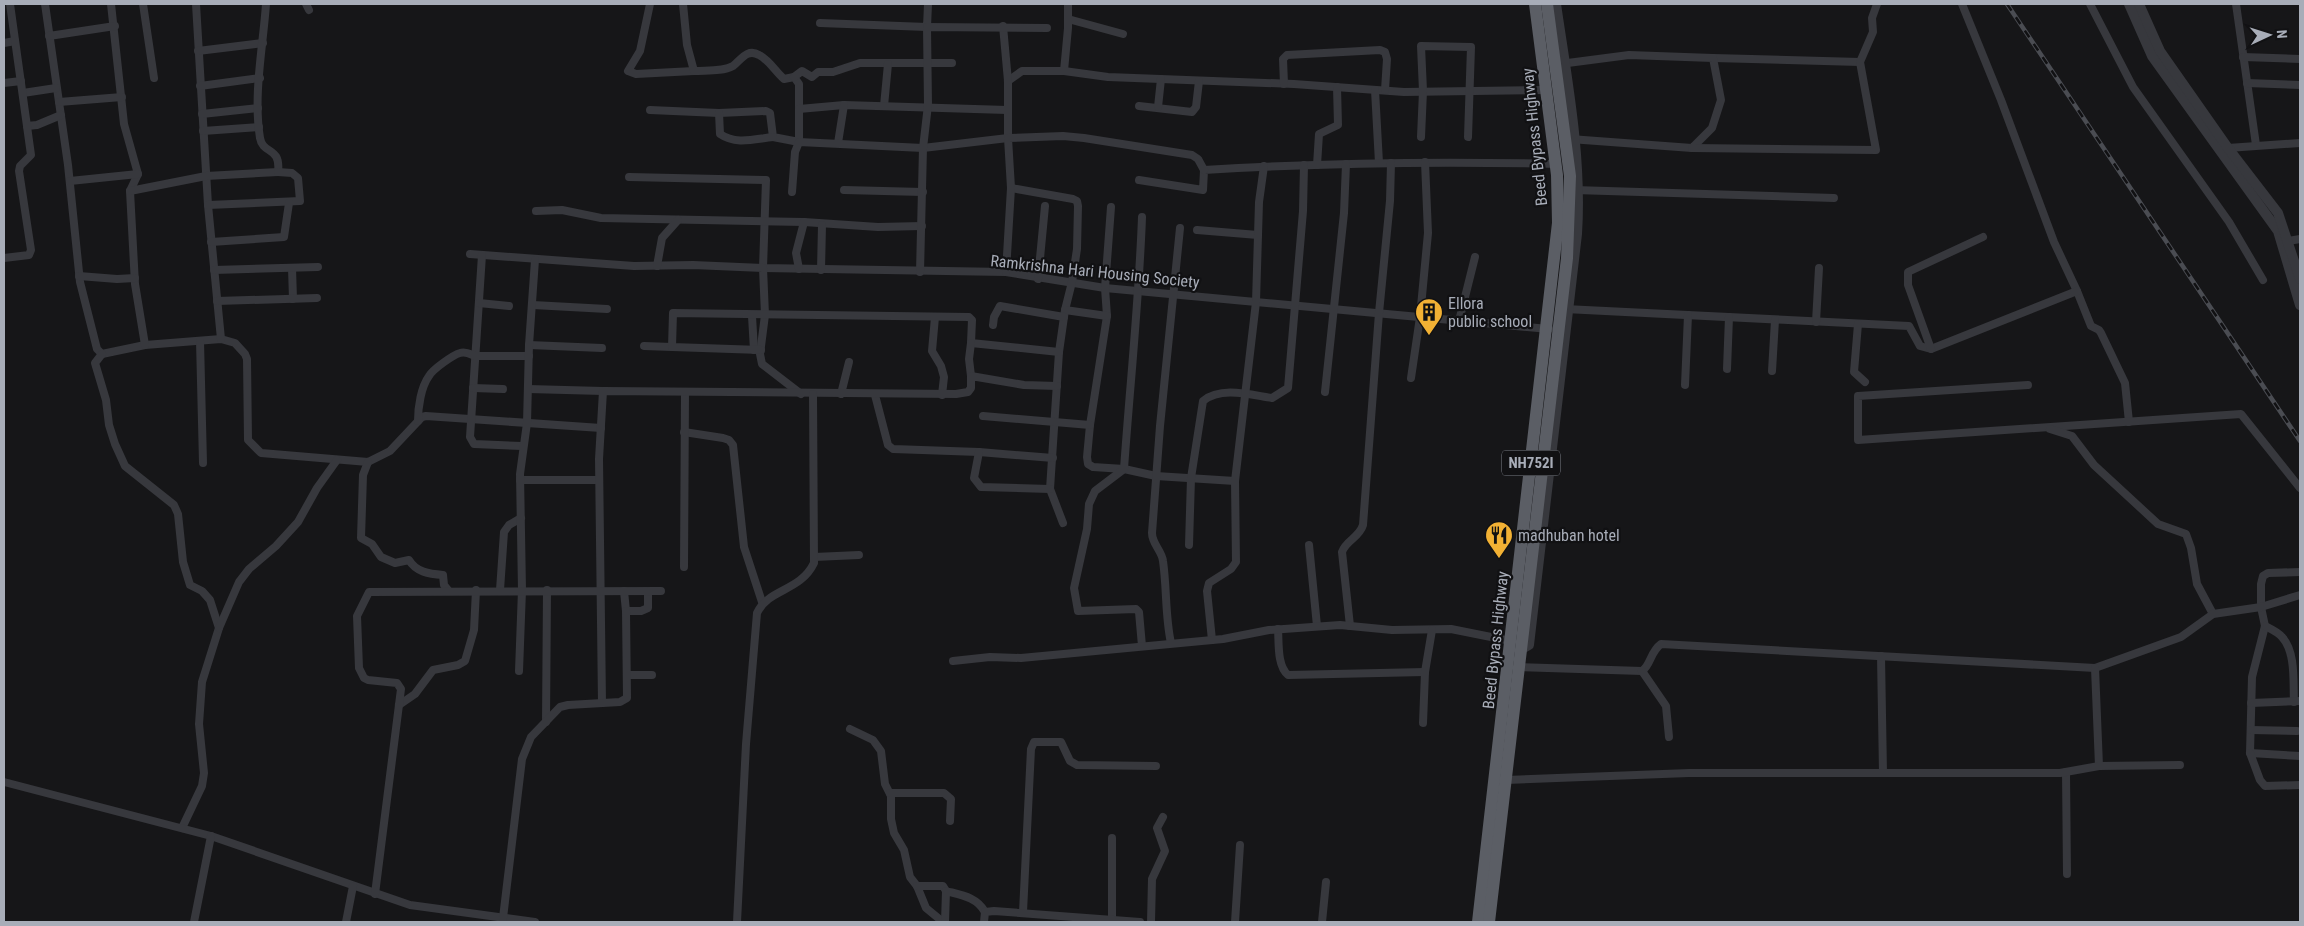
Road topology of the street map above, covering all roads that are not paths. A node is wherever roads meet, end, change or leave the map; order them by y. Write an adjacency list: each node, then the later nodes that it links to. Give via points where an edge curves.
1 (10, 4): 29 (street)
2 (45, 4): 28 (street)
3 (111, 4): 23 (street)
4 (143, 4): 44 (street)
5 (196, 4): 32 (street)
6 (266, 4): 31 (street)
7 (650, 4): 41 (street, via 640,51 628,71 636,74)
8 (683, 4): 41 (street, via 687,46)
9 (928, 4): 25 (street)
10 (1068, 4): 21 (street)
11 (1529, 4): 59 (street)
12 (1535, 4): 59 (highway, Beed Bypass Highway / NH752I)
13 (1547, 4): 40 (highway, Beed Bypass Highway / NH752I)
14 (1556, 4): 40 (street)
15 (1877, 4): 36 (street, via 1872,18 1873,32)
16 (1962, 4): 156 (street, via 2054,242)
17 (2090, 4): 152 (street, via 2133,87 2228,222)
18 (2128, 4): 130 (street, via 2152,56)
19 (2139, 4): 91 (street, via 2160,51)
20 (2236, 4): 33 (street)
21 (1068, 19): 27 (street); 42 (street)
22 (820, 24): 25 (street)
23 (114, 26): 28 (street); 63 (street)
24 (1003, 26): 25 (street); 26 (street); 48 (street)
25 (927, 27): 37 (street)
26 (1047, 28)
27 (1123, 34)
28 (49, 36): 56 (street)
29 (15, 41): 30 (street); 47 (street)
30 (4, 43)
31 (263, 43): 32 (street); 45 (street)
32 (198, 51): 54 (street)
33 (2242, 57): 35 (street); 50 (street)
34 (1713, 58): 36 (street); 40 (street, via 1629,55); 90 (street, via 1722,100 1712,128)
35 (2300, 59)
36 (1860, 62): 90 (street, via 1876,150)
37 (928, 63): 38 (street); 39 (street); 70 (street)
38 (952, 63)
39 (888, 64): 43 (street, via 860,63 812,76 802,71); 66 (street)
40 (1561, 64): 84 (highway, Beed Bypass Highway / NH752I)
41 (694, 71): 43 (street, via 725,69 753,52 784,79)
42 (1064, 71): 46 (street); 48 (street, via 1022,71)
43 (794, 77): 71 (street, via 800,84)
44 (154, 78)
45 (260, 78): 54 (street); 69 (street)
46 (1161, 79): 49 (street); 68 (street)
47 (21, 80): 51 (street); 62 (street)
48 (1008, 81): 73 (street)
49 (1199, 81): 52 (street); 68 (street, via 1196,107 1192,112)
50 (2247, 82): 53 (street); 88 (street)
51 (4, 83)
52 (1284, 84): 55 (street); 58 (street, via 1283,59 1287,55 1380,50 1385,52 1387,59)
53 (2300, 85)
54 (200, 86): 75 (street)
55 (1337, 87): 57 (street); 95 (street, via 1338,125 1319,134)
56 (56, 88): 62 (street); 64 (street)
57 (1375, 90): 58 (street); 93 (street)
58 (1385, 90): 60 (street)
59 (1545, 90): 61 (street); 97 (highway, Beed Bypass Highway / NH752I)
60 (1423, 91): 61 (street); 61 (street, via 1421,46 1471,47); 83 (street)
61 (1469, 91): 81 (street)
62 (23, 93): 77 (street)
63 (122, 97): 64 (street); 102 (street, via 124,124)
64 (58, 102): 76 (street)
65 (844, 105): 66 (street); 71 (street); 86 (street)
66 (884, 106): 70 (street)
67 (1139, 106): 68 (street)
68 (1158, 107)
69 (258, 108): 75 (street); 78 (street)
70 (928, 108): 73 (street); 89 (street)
71 (799, 109): 85 (street)
72 (650, 110): 74 (street)
73 (1007, 110): 82 (street)
74 (719, 113): 80 (street, via 766,111 770,113); 80 (street, via 720,134 728,140)
75 (202, 114): 79 (street)
76 (61, 115): 77 (street); 106 (street)
77 (27, 126): 134 (street, via 31,155 19,171 30,253)
78 (259, 127): 79 (street); 101 (street, via 260,141 276,154)
79 (203, 131): 103 (street)
80 (773, 137): 85 (street)
81 (1468, 137)
82 (1008, 138): 89 (street); 100 (street, via 1063,136 1145,146 1192,155); 107 (street)
83 (1421, 138)
84 (1570, 139): 90 (street); 109 (highway, Beed Bypass Highway / NH752I)
85 (799, 142): 86 (street); 111 (street, via 795,152)
86 (838, 143): 89 (street)
87 (2300, 143): 88 (street)
88 (2256, 145): 91 (street)
89 (923, 148): 112 (street)
90 (1692, 148)
91 (2228, 148): 130 (street, via 2278,213)
92 (1425, 162): 94 (street); 97 (street); 178 (street, via 1428,233)
93 (1378, 163): 94 (street); 96 (street)
94 (1391, 163): 172 (street)
95 (1317, 164): 96 (street); 98 (street)
96 (1346, 164): 169 (street)
97 (1554, 164): 185 (highway, Beed Bypass Highway / NH752I, via 1558,223)
98 (1304, 165): 99 (street); 165 (street)
99 (1264, 166): 100 (street); 127 (street)
100 (1204, 170): 105 (street, via 1203,190)
101 (278, 172): 103 (street); 114 (street, via 292,173 298,178 300,202)
102 (138, 174): 106 (street); 110 (street)
103 (206, 176): 110 (street); 115 (street)
104 (629, 177): 121 (street, via 766,180)
105 (1139, 180)
106 (70, 181): 148 (street)
107 (1011, 188): 147 (street); 153 (street, via 1076,201 1078,212)
108 (844, 190): 112 (street)
109 (1574, 190): 113 (street); 170 (highway, Beed Bypass Highway / NH752I)
110 (130, 191): 149 (street)
111 (792, 192)
112 (923, 192): 124 (street)
113 (1834, 198)
114 (290, 202): 115 (street); 131 (street, via 284,237)
115 (208, 205): 131 (street)
116 (1045, 206): 150 (street)
117 (1110, 207): 154 (street)
118 (536, 212): 120 (street, via 562,210 601,218)
119 (1142, 217): 155 (street)
120 (678, 220): 121 (street); 137 (street, via 662,238)
121 (766, 222): 122 (street); 140 (street)
122 (804, 222): 123 (street); 143 (street, via 796,253)
123 (822, 225): 124 (street); 145 (street)
124 (922, 226): 146 (street)
125 (1180, 228): 158 (street)
126 (1197, 230): 127 (street)
127 (1258, 235): 162 (street)
128 (1983, 237): 194 (street, via 1908,272 1908,285)
129 (2300, 239): 130 (street)
130 (2285, 241): 142 (street); 157 (street)
131 (211, 242): 144 (street)
132 (470, 254): 133 (street, Ramkrishna Hari Housing Society)
133 (482, 255): 136 (street, Ramkrishna Hari Housing Society); 163 (street)
134 (4, 258)
135 (1475, 258): 181 (street)
136 (535, 260): 137 (street, Ramkrishna Hari Housing Society); 164 (street)
137 (657, 266): 140 (street, Ramkrishna Hari Housing Society)
138 (318, 267): 139 (street)
139 (292, 268): 144 (street); 160 (street)
140 (763, 268): 143 (street, Ramkrishna Hari Housing Society); 173 (street)
141 (1819, 268): 182 (street)
142 (2299, 268): 151 (street)
143 (799, 269): 145 (street, Ramkrishna Hari Housing Society)
144 (214, 270): 161 (street)
145 (821, 270): 146 (street, Ramkrishna Hari Housing Society)
146 (920, 272): 147 (street, Ramkrishna Hari Housing Society)
147 (1006, 272): 150 (street, Ramkrishna Hari Housing Society)
148 (79, 276): 149 (street); 197 (street, via 97,349)
149 (135, 278): 189 (street)
150 (1038, 279): 153 (street, Ramkrishna Hari Housing Society)
151 (2300, 279)
152 (2263, 280)
153 (1072, 282): 154 (street, Ramkrishna Hari Housing Society); 171 (street)
154 (1105, 288): 155 (street, Ramkrishna Hari Housing Society); 175 (street)
155 (1140, 291): 158 (street, Ramkrishna Hari Housing Society); 237 (street)
156 (2077, 291): 194 (street); 224 (street, via 2091,326 2099,330 2125,383)
157 (2299, 293): 166 (street)
158 (1172, 294): 162 (street, Ramkrishna Hari Housing Society); 238 (street)
159 (317, 298): 160 (street)
160 (293, 299): 161 (street)
161 (217, 301): 186 (street)
162 (1256, 302): 165 (street, Ramkrishna Hari Housing Society); 219 (street)
163 (479, 303): 167 (street); 198 (street)
164 (533, 305): 168 (street); 190 (street)
165 (1294, 305): 169 (street, Ramkrishna Hari Housing Society); 219 (street, via 1288,388 1272,398)
166 (2300, 305)
167 (509, 306)
168 (607, 309)
169 (1333, 309): 172 (street, Ramkrishna Hari Housing Society); 213 (street)
170 (1565, 309): 176 (street); 185 (highway, Beed Bypass Highway / NH752I); 275 (street, via 1529,645)
171 (1065, 313): 175 (street); 184 (street, via 1000,306); 196 (street)
172 (1379, 313): 178 (street, Ramkrishna Hari Housing Society); 268 (street, via 1363,525 1361,533 1346,544 1342,552)
173 (765, 315): 174 (street); 177 (street); 195 (street)
174 (752, 316): 192 (street, via 675,312); 195 (street)
175 (1107, 316): 227 (street)
176 (1688, 316): 179 (street); 206 (street)
177 (935, 317): 188 (street, via 971,318); 218 (street, via 932,351 944,377)
178 (1420, 317): 181 (street, Ramkrishna Hari Housing Society); 204 (street)
179 (1729, 318): 180 (street); 201 (street)
180 (1775, 320): 182 (street); 202 (street)
181 (1459, 321): 185 (street, Ramkrishna Hari Housing Society)
182 (1816, 322): 183 (street)
183 (1858, 324): 194 (street, via 1909,326 1920,346); 205 (street, via 1854,372)
184 (993, 325)
185 (1549, 329): 275 (highway, Beed Bypass Highway / NH752I); 275 (street)
186 (220, 339): 187 (street); 234 (street, via 235,343 247,359 248,440 254,448 261,453)
187 (200, 341): 189 (street); 236 (street)
188 (972, 343): 196 (street); 203 (street)
189 (145, 345): 197 (street)
190 (529, 345): 193 (street); 199 (street)
191 (644, 346): 192 (street)
192 (672, 346): 195 (street)
193 (602, 348)
194 (1931, 349)
195 (757, 350): 215 (street, via 762,364)
196 (1060, 352): 208 (street)
197 (102, 354): 270 (street, via 96,359 96,369 119,455 125,466 174,505 178,514 185,574 190,585 210,600)
198 (475, 356): 199 (street); 209 (street); 223 (street, via 460,353 429,375)
199 (529, 356): 211 (street)
200 (849, 362): 217 (street)
201 (1727, 369)
202 (1772, 371)
203 (971, 376): 208 (street, via 1024,385); 218 (street, via 968,392)
204 (1411, 378)
205 (1865, 382)
206 (1685, 385)
207 (2028, 385): 229 (street, via 1858,396 1858,440)
208 (1057, 386): 226 (street)
209 (473, 388): 210 (street); 222 (street)
210 (503, 389)
211 (528, 389): 212 (street); 225 (street)
212 (603, 391): 214 (street); 228 (street)
213 (1325, 392)
214 (685, 393): 215 (street); 230 (street)
215 (801, 394): 216 (street)
216 (813, 394): 217 (street); 250 (street)
217 (841, 394): 220 (street)
218 (942, 394): 220 (street)
219 (1244, 394): 239 (street, via 1211,395 1203,401); 242 (street)
220 (875, 395): 232 (street, via 888,445 893,449)
221 (983, 416): 226 (street)
222 (471, 418): 223 (street, via 426,416); 225 (street); 231 (street, via 470,437 474,444)
223 (418, 421): 235 (street, via 390,452)
224 (2129, 422): 229 (street); 243 (street, via 2241,414)
225 (527, 423): 228 (street); 231 (street)
226 (1055, 423): 227 (street); 233 (street)
227 (1090, 425): 237 (street, via 1088,464)
228 (601, 428): 241 (street)
229 (2045, 428): 266 (street, via 2072,436 2094,465 2158,524 2186,534 2197,584)
230 (684, 432): 251 (street); 263 (street, via 723,438 733,445 744,547)
231 (522, 446): 240 (street)
232 (980, 452): 233 (street); 244 (street, via 974,478 981,488)
233 (1053, 458): 244 (street)
234 (338, 460): 235 (street); 270 (street, via 298,522 239,582)
235 (368, 462): 253 (street, via 363,475 361,538 372,544 381,557 395,563 409,560 413,567 426,573 442,575)
236 (204, 463)
237 (1124, 468): 238 (street); 276 (street, via 1094,491 1074,588 1078,611 1136,609)
238 (1156, 476): 239 (street); 274 (street, via 1152,538 1163,560 1166,618)
239 (1191, 478): 242 (street); 247 (street)
240 (520, 480): 241 (street); 245 (street)
241 (599, 480): 258 (street)
242 (1235, 481): 273 (street, via 1236,562 1209,583)
243 (2300, 488)
244 (1050, 489): 246 (street)
245 (521, 518): 255 (street, via 508,525 504,532); 256 (street)
246 (1063, 523)
247 (1189, 545)
248 (1309, 545): 267 (street)
249 (859, 555): 250 (street)
250 (814, 557): 263 (street, via 810,571 801,581)
251 (684, 567)
252 (2300, 572): 264 (street, via 2263,576)
253 (448, 590): 254 (street); 289 (street, via 371,590 357,616 358,668 368,680 397,683 401,689)
254 (476, 590): 255 (street); 289 (street, via 474,630 464,661 433,670 415,694)
255 (500, 590): 256 (street)
256 (522, 590): 257 (street); 281 (street)
257 (547, 590): 258 (street); 290 (street)
258 (599, 590): 259 (street); 287 (street)
259 (624, 591): 261 (street); 265 (street)
260 (661, 591): 261 (street)
261 (648, 592): 265 (street, via 648,608)
262 (2300, 595): 264 (street)
263 (762, 602): 326 (street, via 757,613 746,744)
264 (2262, 607): 266 (street); 269 (street)
265 (626, 611): 284 (street)
266 (2213, 614): 279 (street, via 2181,637)
267 (1317, 626): 268 (street); 271 (street)
268 (1350, 626): 272 (street)
269 (2265, 626): 286 (street, via 2282,636 2288,646); 288 (street, via 2252,677)
270 (219, 628): 309 (street, via 202,682 199,724 204,773 202,786)
271 (1278, 629): 273 (street); 283 (street, via 1281,665 1288,675)
272 (1432, 630): 275 (street, via 1451,629); 283 (street)
273 (1212, 640): 274 (street)
274 (1171, 643): 276 (street)
275 (1512, 644): 280 (highway, Beed Bypass Highway / NH752I); 280 (street, via 1503,662)
276 (1142, 646): 278 (street)
277 (1881, 656): 279 (street); 282 (street, via 1661,644 1653,649 1646,669); 302 (street)
278 (953, 661)
279 (2095, 668): 300 (street)
280 (1513, 670): 282 (street); 303 (highway, Beed Bypass Highway / NH752I); 333 (highway, Beed Bypass Highway / NH752I)
281 (519, 671)
282 (1642, 671): 295 (street, via 1666,706)
283 (1425, 672): 291 (street)
284 (627, 675): 285 (street); 287 (street, via 627,698 620,702)
285 (652, 675)
286 (2297, 702): 288 (street)
287 (602, 703): 290 (street, via 560,707)
288 (2251, 703): 293 (street)
289 (399, 705): 318 (street)
290 (546, 722): 321 (street, via 532,737 522,760)
291 (1423, 723)
292 (850, 729): 306 (street, via 873,740 880,748 885,784)
293 (2251, 730): 294 (street); 296 (street)
294 (2297, 731)
295 (1669, 737)
296 (2250, 753): 297 (street); 305 (street, via 2265,786)
297 (2300, 756)
298 (2180, 765): 300 (street)
299 (1156, 766): 320 (street, via 1077,766 1070,761 1061,742 1034,742 1031,749)
300 (2099, 766): 301 (street)
301 (2066, 772): 302 (street); 313 (street)
302 (1883, 773): 303 (street, via 1689,773)
303 (1506, 780): 334 (highway, Beed Bypass Highway / NH752I)
304 (4, 782): 309 (street)
305 (2300, 785)
306 (890, 793): 308 (street, via 944,793 951,799); 316 (street, via 894,833 904,850 910,878)
307 (1163, 817): 330 (street, via 1157,828 1165,851 1152,879)
308 (950, 821)
309 (182, 828): 310 (street)
310 (211, 836): 315 (street); 323 (street)
311 (1112, 838): 322 (street)
312 (1240, 845): 331 (street)
313 (2067, 874)
314 (1326, 882): 332 (street)
315 (353, 886): 318 (street); 324 (street)
316 (917, 886): 317 (street, via 937,885); 327 (street, via 926,908)
317 (946, 890): 319 (street, via 973,899); 327 (street)
318 (375, 894): 321 (street, via 415,906)
319 (985, 912): 320 (street); 328 (street)
320 (1023, 912): 322 (street)
321 (503, 918): 325 (street)
322 (1112, 920): 329 (street)
323 (194, 922)
324 (346, 922)
325 (535, 922)
326 (737, 922)
327 (944, 922)
328 (984, 922)
329 (1140, 922)
330 (1151, 922)
331 (1235, 922)
332 (1322, 922)
333 (1478, 922)
334 (1489, 922)

